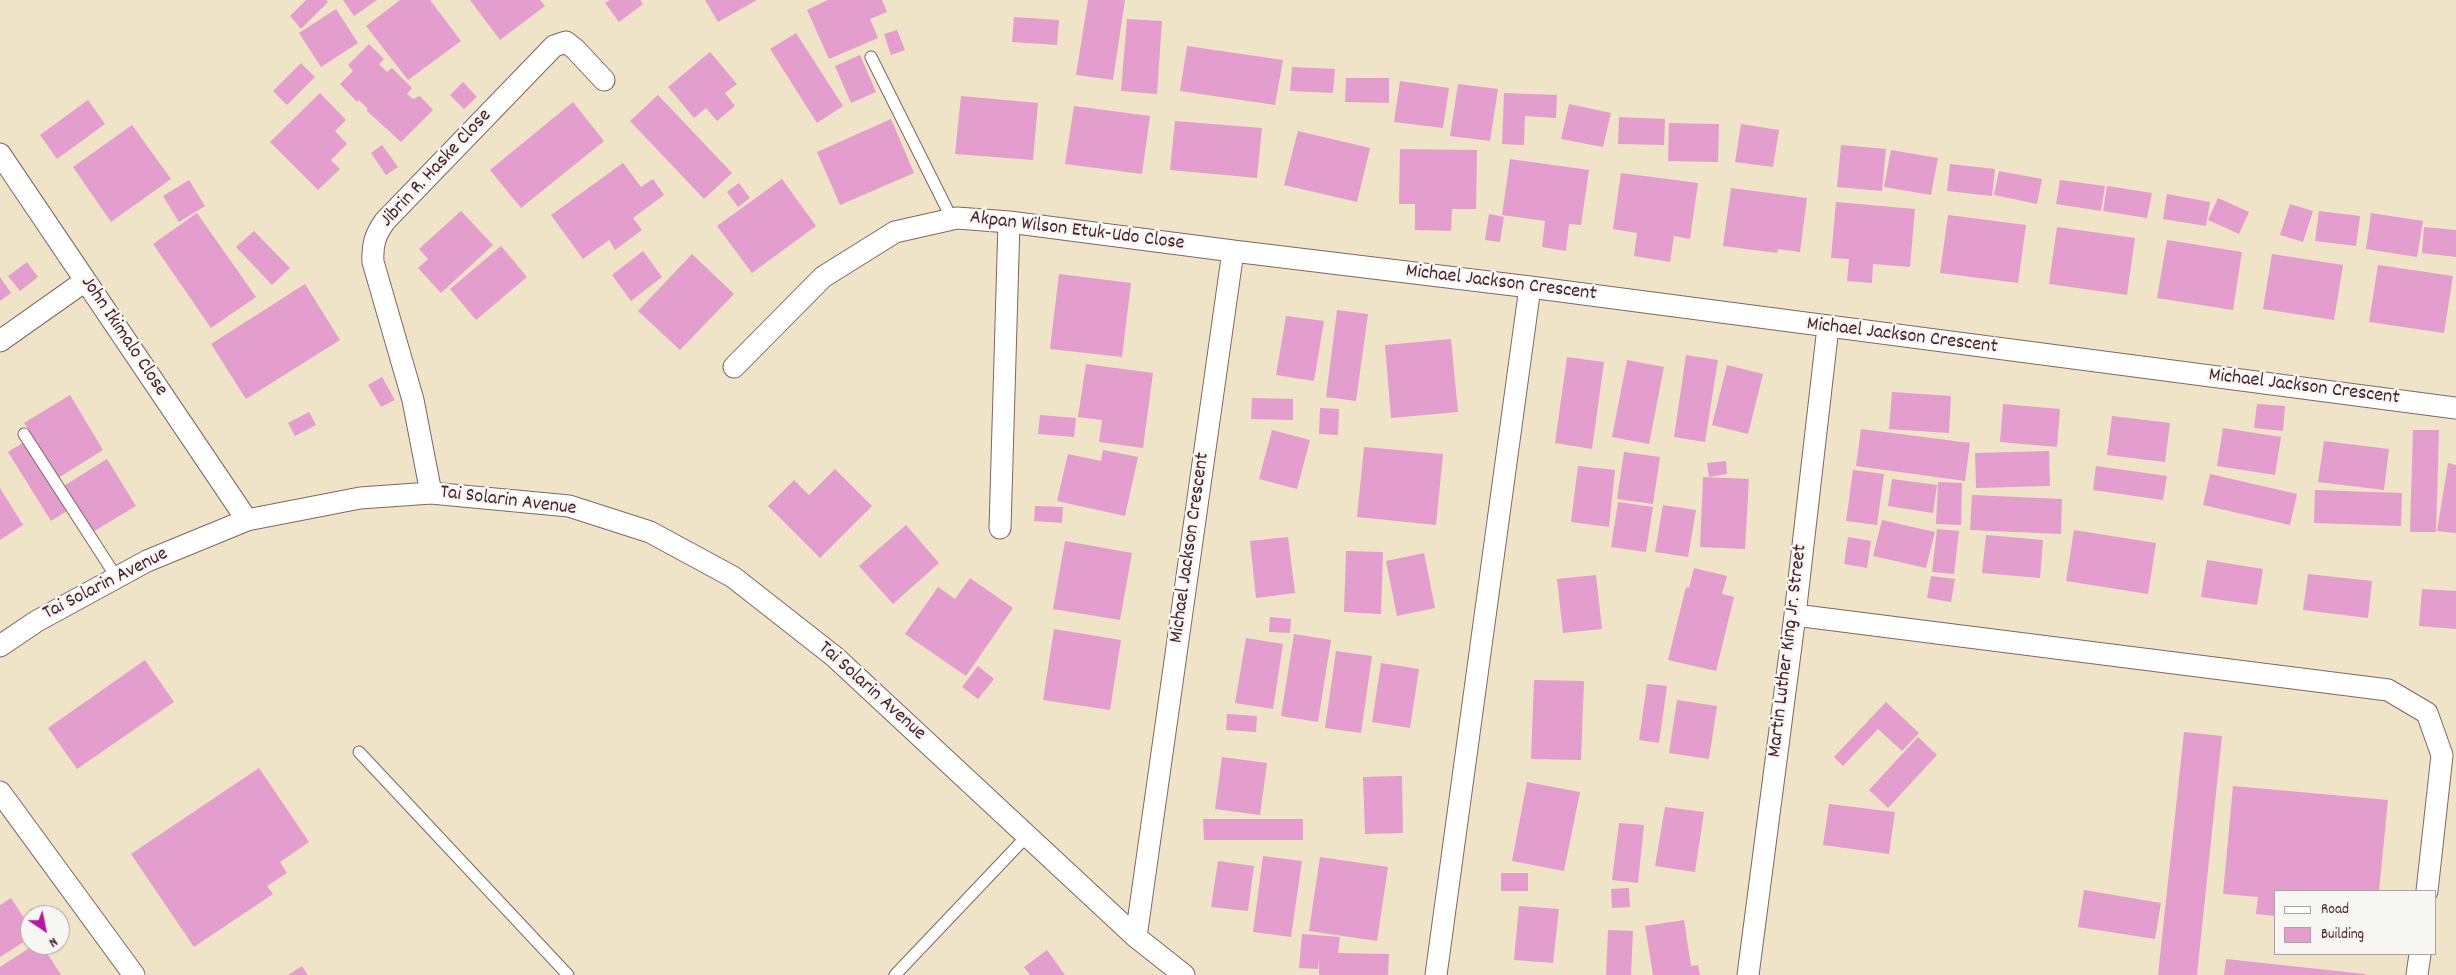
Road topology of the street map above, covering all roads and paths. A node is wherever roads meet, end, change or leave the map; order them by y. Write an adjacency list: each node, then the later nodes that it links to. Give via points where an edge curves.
1 (871, 56): 4 (lane)
2 (604, 80): 14 (street, Jibrin R. Haske Close, via 566,42 554,46 377,233 372,247 375,272 413,400)
3 (0, 154): 7 (street, John Ikimalo Close)
4 (952, 219): 5 (street, Akpan Wilson Etuk-Udo Close); 11 (street, Akpan Wilson Etuk-Udo Close, via 894,232 823,277)
5 (1009, 222): 6 (street, Akpan Wilson Etuk-Udo Close); 16 (street)
6 (1233, 251): 8 (street, Michael Jackson Crescent); 24 (street, Michael Jackson Crescent)
7 (85, 281): 10 (street); 15 (street, John Ikimalo Close)
8 (1530, 287): 9 (street, Michael Jackson Crescent); 30 (street)
9 (1828, 327): 12 (street, Michael Jackson Crescent); 18 (street, Martin Luther King Jr. Street)
10 (0, 341)
11 (734, 367)
12 (2456, 408)
13 (24, 434): 17 (lane)
14 (431, 493): 15 (street, Tai Solarin Avenue, via 360,498); 22 (street, Tai Solarin Avenue, via 569,506 650,532 733,577 835,657)
15 (247, 520): 17 (street, Tai Solarin Avenue, via 148,561)
16 (1000, 528)
17 (116, 578): 19 (street, Tai Solarin Avenue, via 37,621)
18 (1795, 615): 23 (street, via 2388,690 2427,713 2442,755); 31 (street, Martin Luther King Jr. Street)
19 (0, 646)
20 (358, 752): 27 (lane)
21 (0, 792): 26 (street)
22 (1028, 835): 24 (street, Tai Solarin Avenue); 28 (lane)
23 (2427, 890)
24 (1136, 937): 29 (street, Tai Solarin Avenue)
25 (2420, 955): 32 (street)
26 (134, 975)
27 (568, 975)
28 (895, 975)
29 (1184, 975)
30 (1436, 975)
31 (1748, 975)
32 (2418, 975)

